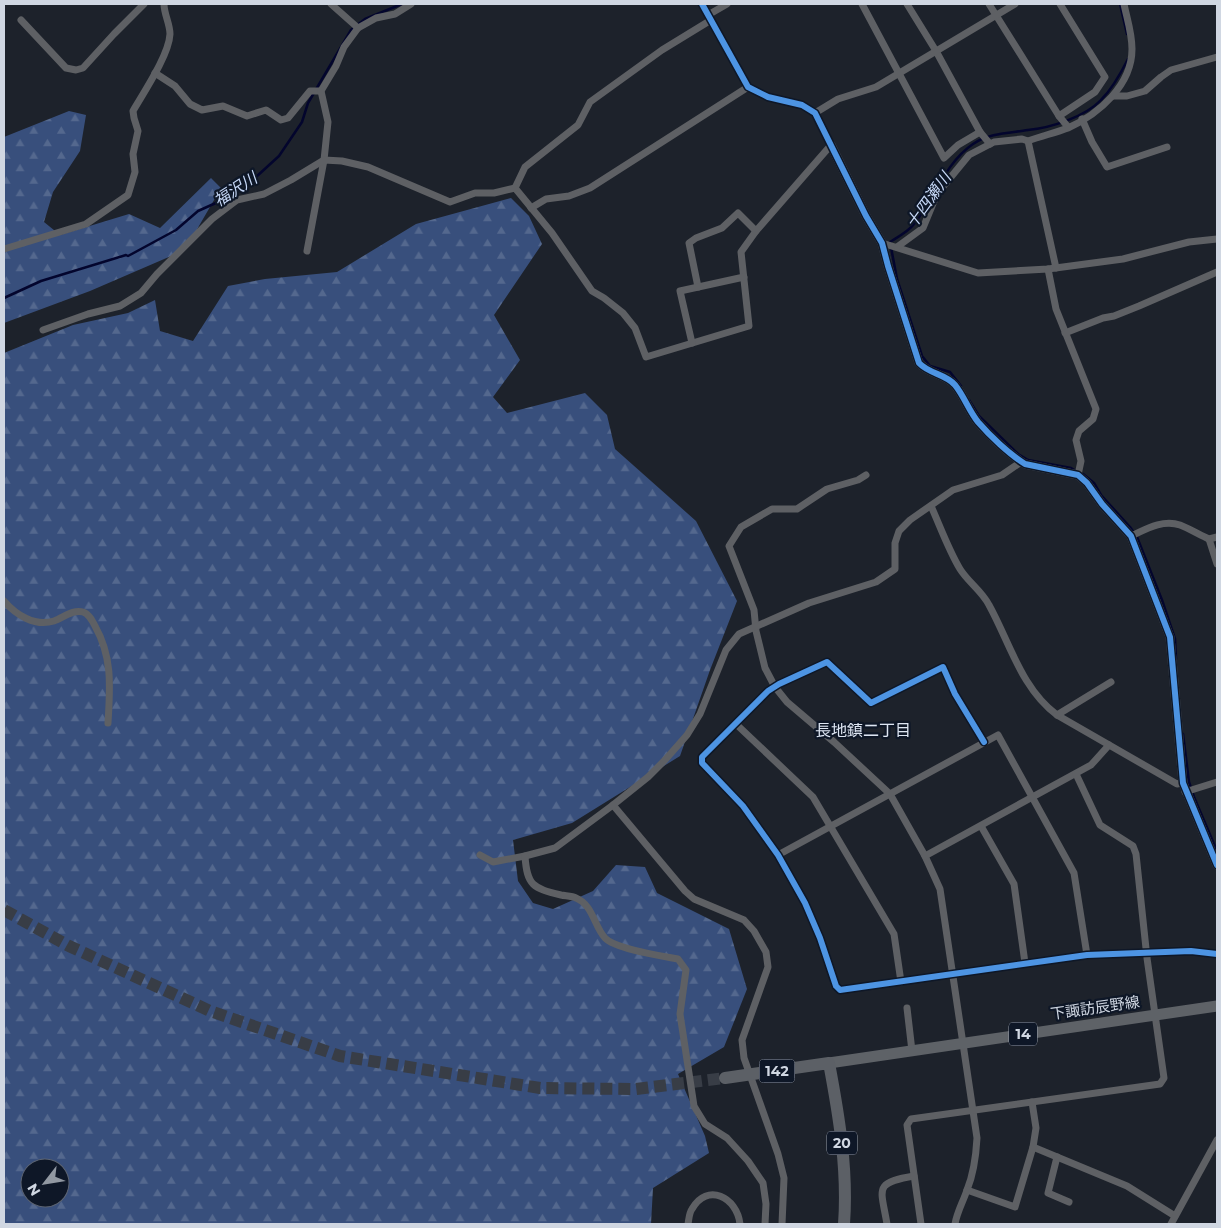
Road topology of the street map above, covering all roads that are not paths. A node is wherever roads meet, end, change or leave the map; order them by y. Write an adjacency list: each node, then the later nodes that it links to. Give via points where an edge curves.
1 (144, 4): 15 (street, via 83,68 76,70 66,68)
2 (164, 4): 19 (street, via 170,34)
3 (331, 4): 16 (street)
4 (411, 4): 16 (street, via 396,14 376,18)
5 (702, 4): 14 (street)
6 (728, 4): 14 (street)
7 (862, 4): 20 (street)
8 (907, 4): 17 (street)
9 (989, 4): 13 (street)
10 (1015, 4): 13 (street)
11 (1060, 4): 25 (street, via 1105,77 1095,92)
12 (1124, 4): 23 (street, via 1132,51 1129,69)
13 (996, 15): 17 (street); 25 (street)
14 (709, 17): 21 (street); 34 (street, via 590,102 578,125 526,167)
15 (21, 20)
16 (358, 28): 22 (street)
17 (936, 51): 20 (street); 28 (street)
18 (1217, 57): 23 (street, via 1171,70 1145,91)
19 (155, 73): 22 (street, via 174,86 190,104 202,110 223,106 247,116 266,110 281,120 288,118 310,91); 40 (street, via 134,111 138,131 133,154 135,172 128,195 86,224)
20 (899, 74): 24 (street, via 876,87 838,99); 28 (street, via 944,158 958,145)
21 (748, 87): 24 (street, via 768,97 802,105); 35 (street, via 590,188 569,196 546,199)
22 (321, 90): 33 (street, via 328,122)
23 (1113, 96): 26 (street)
24 (814, 114): 31 (street)
25 (1059, 116): 27 (street)
26 (1082, 119): 27 (street); 32 (street, via 1107,166)
27 (1068, 127): 29 (street)
28 (982, 134): 30 (street)
29 (1028, 141): 30 (street); 42 (street)
30 (989, 143): 39 (street, via 969,155 937,194 923,228)
31 (831, 145): 36 (street); 38 (street)
32 (1167, 147)
33 (324, 160): 34 (street, via 368,167 450,202 475,193); 41 (street); 46 (street, via 264,194 237,200 212,220 134,298 120,306)
34 (515, 188): 35 (street)
35 (531, 208): 48 (street, via 592,291 623,313 635,328 646,357)
36 (756, 231): 44 (street, via 741,252); 45 (street, via 738,213 722,228 689,243)
37 (1217, 239): 42 (street, via 1189,242 1123,260)
38 (882, 243): 39 (street); 49 (street, via 919,363 956,385 978,422)
39 (897, 247): 42 (street, via 978,273)
40 (4, 248)
41 (307, 251)
42 (1052, 269): 47 (street, via 1056,309)
43 (1217, 272): 47 (street, via 1139,306)
44 (744, 277): 45 (street); 48 (street, via 749,326)
45 (698, 287): 48 (street, via 680,291)
46 (42, 330)
47 (1065, 333): 51 (street, via 1096,409 1093,419 1079,431 1076,440 1081,461)
48 (692, 343)
49 (1022, 462): 51 (street); 52 (street, via 1002,475 953,490)
50 (866, 475): 58 (street, via 827,489 797,509 772,509 737,531 729,546 754,610)
51 (1078, 475): 53 (street)
52 (931, 506): 58 (street, via 899,531 895,543 896,569 876,582 809,603); 61 (street, via 960,569 988,603 1020,670 1046,707)
53 (1131, 536): 55 (street, via 1168,523); 68 (street, via 1170,637)
54 (1217, 537): 55 (street)
55 (1209, 539): 56 (street)
56 (1217, 564)
57 (4, 601): 62 (street, via 19,615 44,623 76,612 90,616 108,662)
58 (756, 626): 60 (street, via 765,668); 71 (street, via 738,634 726,650 700,714 686,735 648,777)
59 (1111, 682): 61 (street)
60 (775, 687): 63 (street); 64 (street, via 827,662 871,704 943,667); 69 (street, via 787,702)
61 (1057, 715): 65 (street)
62 (108, 723)
63 (736, 724): 72 (street, via 813,797); 75 (street, via 702,757 702,763 743,806)
64 (984, 742): 69 (street); 70 (street, via 998,735)
65 (1109, 745): 66 (street, via 1091,765); 68 (street)
66 (1076, 774): 70 (street); 79 (street, via 1100,825 1133,846)
67 (1217, 782): 68 (street)
68 (1184, 788): 78 (street)
69 (890, 794): 72 (street); 77 (street)
70 (1033, 797): 73 (street); 81 (street, via 1074,873)
71 (613, 805): 76 (street, via 555,848); 91 (street, via 685,891 694,899 744,920 766,952 768,967 742,1040 744,1058)
72 (831, 826): 75 (street); 84 (street, via 894,934)
73 (981, 826): 77 (street); 82 (street, via 1014,884)
74 (480, 855): 76 (street, via 492,862)
75 (778, 855): 84 (street, via 805,903 836,986 840,990)
76 (525, 856): 104 (street, via 530,882 539,889 577,898 588,908 605,939 617,946 678,959 686,970 680,1014 694,1106 705,1124 727,1138 763,1183)
77 (925, 856): 83 (street, via 940,889)
78 (1217, 865)
79 (1146, 953): 80 (street, via 1190,951); 81 (street); 87 (street)
80 (1217, 954)
81 (1086, 955): 82 (street)
82 (1026, 963): 83 (street)
83 (954, 974): 84 (street); 88 (street)
84 (901, 982)
85 (1217, 1006): 87 (main road, 下諏訪辰野線 / 14)
86 (906, 1008): 89 (street)
87 (1154, 1015): 88 (main road, 下諏訪辰野線 / 14); 93 (street, via 1164,1078 1160,1084)
88 (964, 1043): 89 (main road, 下諏訪辰野線 / 14); 94 (street)
89 (912, 1050): 90 (main road, 下諏訪辰野線 / 14)
90 (827, 1064): 91 (highway, 142); 106 (highway, 20, via 836,1138); 107 (highway, 20, via 842,1145)
91 (751, 1075): 92 (highway, 142); 105 (street, via 784,1178)
92 (725, 1078)
93 (1032, 1102): 94 (street); 96 (street, via 1036,1128)
94 (974, 1111): 98 (street, via 911,1119 907,1125); 99 (street, via 977,1138 974,1167)
95 (1217, 1140): 101 (street)
96 (1033, 1147): 97 (street); 99 (street, via 1015,1206)
97 (1057, 1157): 100 (street, via 1048,1193); 101 (street, via 1127,1186)
98 (914, 1176): 108 (street, via 884,1185); 109 (street)
99 (967, 1190): 110 (street)
100 (1069, 1202)
101 (1175, 1216): 111 (street)
102 (688, 1224): 103 (street, via 690,1210 710,1195 720,1196 735,1206)
103 (740, 1224)
104 (765, 1224)
105 (782, 1224)
106 (837, 1224)
107 (844, 1224)
108 (887, 1224)
109 (921, 1224)
110 (956, 1224)
111 (1171, 1224)

